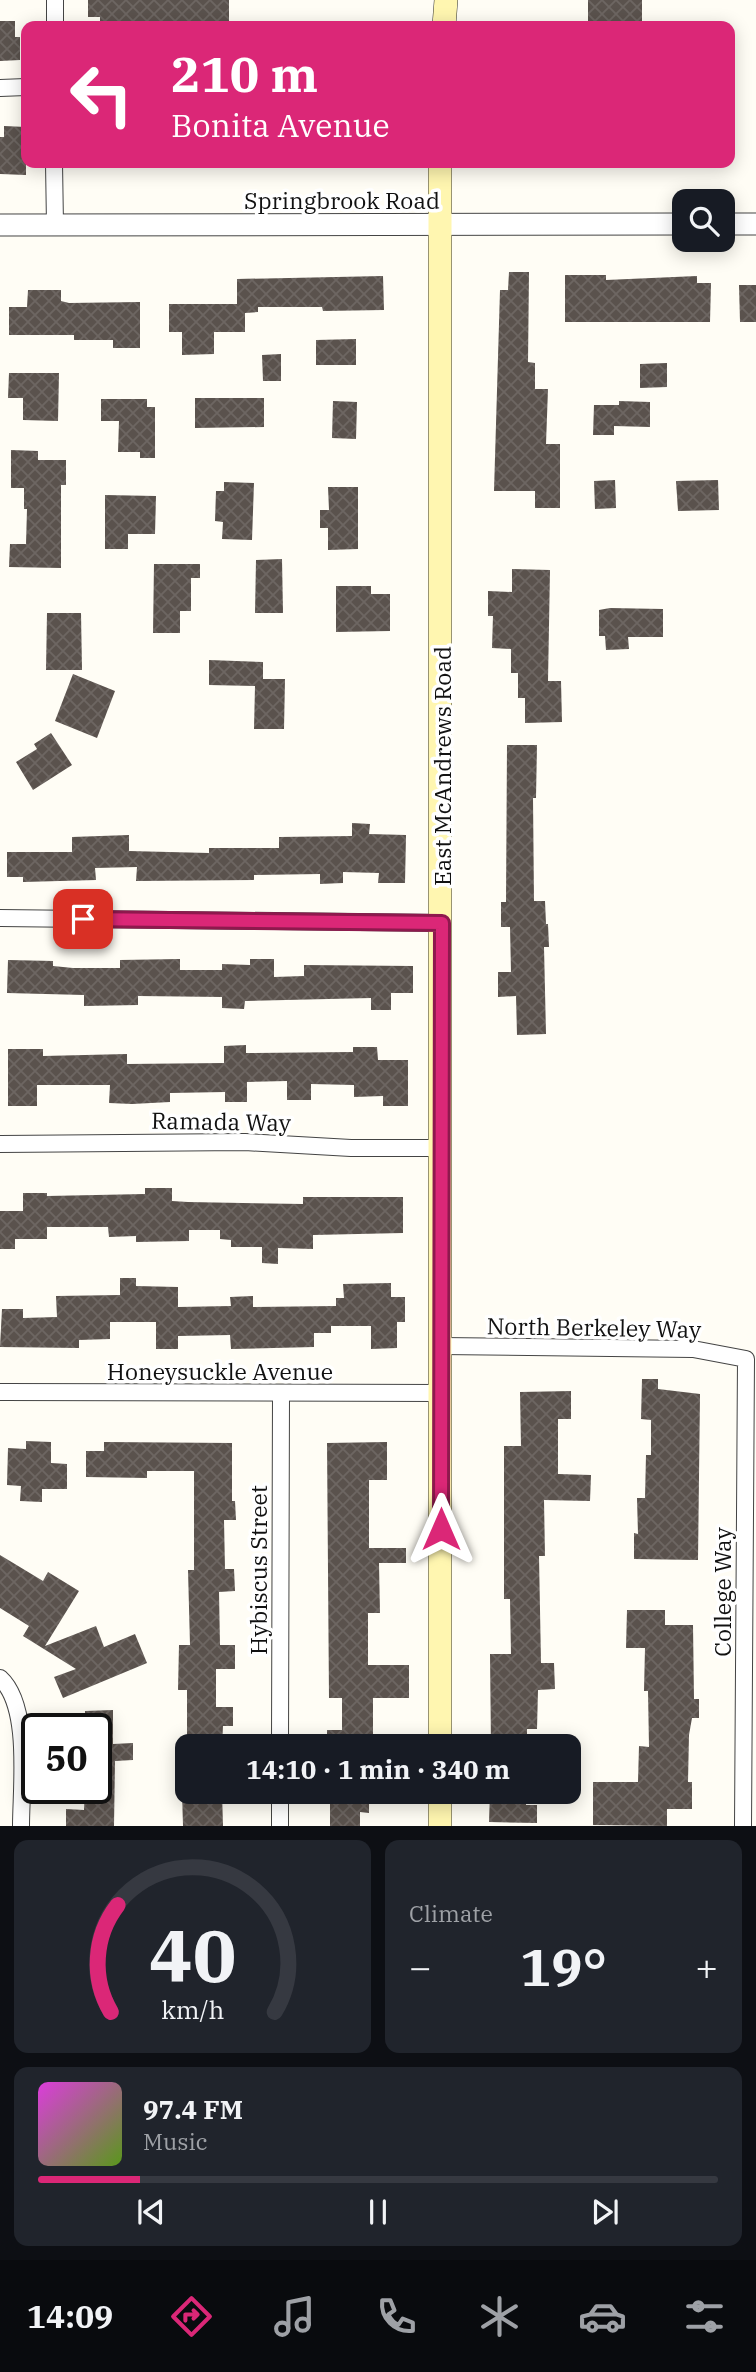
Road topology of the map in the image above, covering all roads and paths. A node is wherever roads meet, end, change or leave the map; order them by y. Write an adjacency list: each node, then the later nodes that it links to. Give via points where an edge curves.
1 (55, 0): 3 (street)
2 (446, 0): 4 (main road)
3 (55, 21)
4 (444, 21)
5 (21, 87): 6 (street)
6 (0, 88)
7 (54, 168): 13 (street)
8 (440, 168): 14 (main road, East McAndrews Road)
9 (756, 223): 11 (street)
10 (672, 224): 14 (street, Springbrook Road)
11 (735, 224)
12 (0, 225): 13 (street, Springbrook Road)
13 (55, 225): 14 (street, Springbrook Road)
14 (440, 226): 16 (main road, East McAndrews Road)
15 (0, 918): 16 (street)
16 (442, 923): 18 (main road, East McAndrews Road)
17 (0, 1144): 18 (street, Ramada Way, via 245,1142)
18 (441, 1148): 19 (main road, East McAndrews Road)
19 (441, 1346): 20 (street, North Berkeley Way, via 692,1349); 22 (main road, East McAndrews Road)
20 (746, 1359): 32 (street, College Way)
21 (0, 1392): 23 (street, Honeysuckle Avenue)
22 (441, 1393): 23 (street, Honeysuckle Avenue); 26 (main road, East McAndrews Road)
23 (281, 1394): 25 (street, Hybiscus Street)
24 (0, 1678): 29 (street, via 17,1705)
25 (280, 1734)
26 (440, 1734)
27 (280, 1804): 30 (street)
28 (440, 1804): 31 (main road)
29 (21, 1826)
30 (280, 1826)
31 (440, 1826)
32 (743, 1826)

